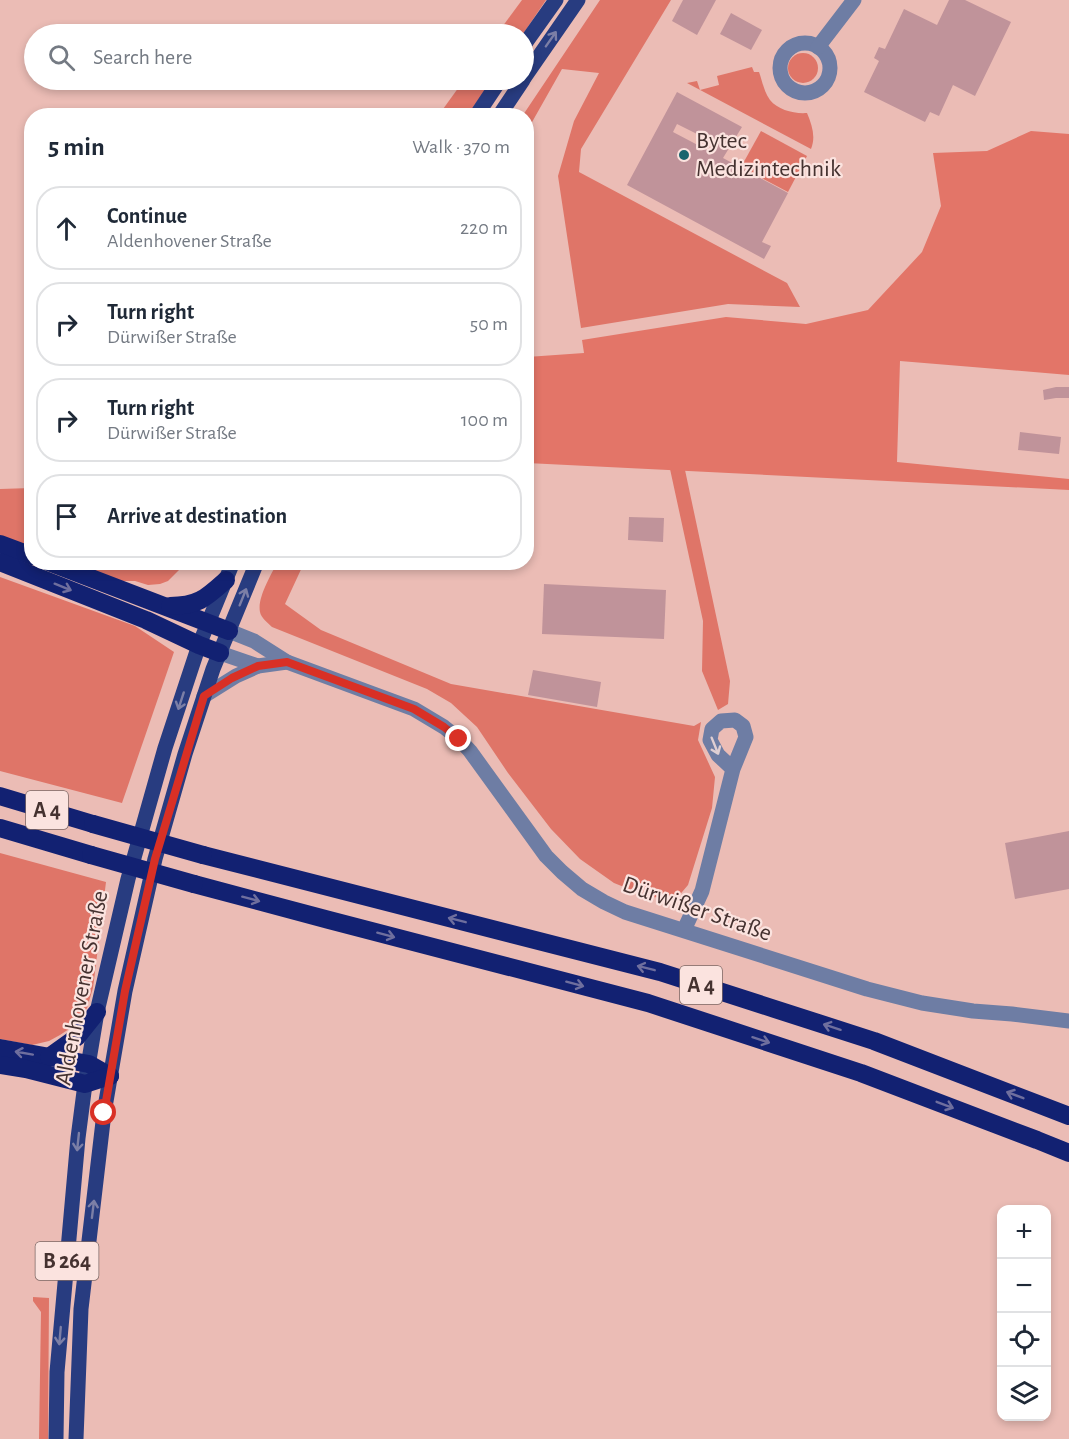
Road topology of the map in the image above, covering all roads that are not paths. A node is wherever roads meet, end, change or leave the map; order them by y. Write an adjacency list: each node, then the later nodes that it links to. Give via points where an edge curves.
1 (556, 0): 4 (main road)
2 (578, 0): 6 (main road, one-way to 2)
3 (854, 0): 5 (street)
4 (534, 31)
5 (818, 47)
6 (534, 63)
7 (494, 90): 9 (main road)
8 (516, 90): 10 (main road)
9 (482, 108)
10 (504, 108)
11 (0, 544): 12 (highway)
12 (24, 553)
13 (0, 562): 21 (highway, one-way to 21)
14 (70, 570): 18 (highway)
15 (230, 570): 17 (main road, Aldenhovener Straße)
16 (255, 570): 20 (main road, Aldenhovener Straße, one-way to 16)
17 (226, 580): 18 (highway, via 195,603); 19 (main road, Aldenhovener Straße)
18 (166, 606): 19 (highway)
19 (208, 624): 20 (highway); 21 (main road, Aldenhovener Straße)
20 (229, 631): 22 (main road, Aldenhovener Straße / B 264); 23 (street, Dürwißer Straße)
21 (199, 645): 22 (highway); 32 (main road, Aldenhovener Straße / B 264, one-way to 32, via 128,879)
22 (220, 653): 24 (street, Dürwißer Straße); 25 (main road, Aldenhovener Straße / B 264)
23 (287, 662): 24 (street, Dürwißer Straße); 31 (street, Dürwißer Straße, via 414,709 436,722 470,751 540,850 561,872 582,889 625,912)
24 (258, 666): 25 (street, Dürwißer Straße)
25 (204, 696): 38 (main road, Aldenhovener Straße / B 264, via 155,859)
26 (733, 770): 31 (street, via 702,891)
27 (0, 796): 40 (highway, A 4, one-way to 27, bridge, via 874,1041 660,972 203,855)
28 (0, 828): 30 (highway, A 4)
29 (0, 839): 30 (highway)
30 (48, 842): 41 (highway, A 4, one-way to 41, bridge, via 648,1004 861,1072)
31 (684, 930): 33 (street, Dürwißer Straße, via 922,1003)
32 (97, 1012): 35 (highway, via 76,1037); 36 (main road, Aldenhovener Straße / B 264)
33 (1069, 1021)
34 (0, 1048): 35 (highway, one-way to 34)
35 (49, 1057): 36 (highway)
36 (89, 1064): 38 (highway); 39 (main road, Aldenhovener Straße / B 264)
37 (0, 1065): 39 (highway)
38 (110, 1076): 39 (highway); 43 (main road, Aldenhovener Straße / B 264, one-way to 38, via 81,1308)
39 (85, 1084): 42 (main road, Aldenhovener Straße / B 264, one-way to 42, via 57,1372)
40 (1069, 1116)
41 (1069, 1153)
42 (56, 1439)
43 (76, 1439)

